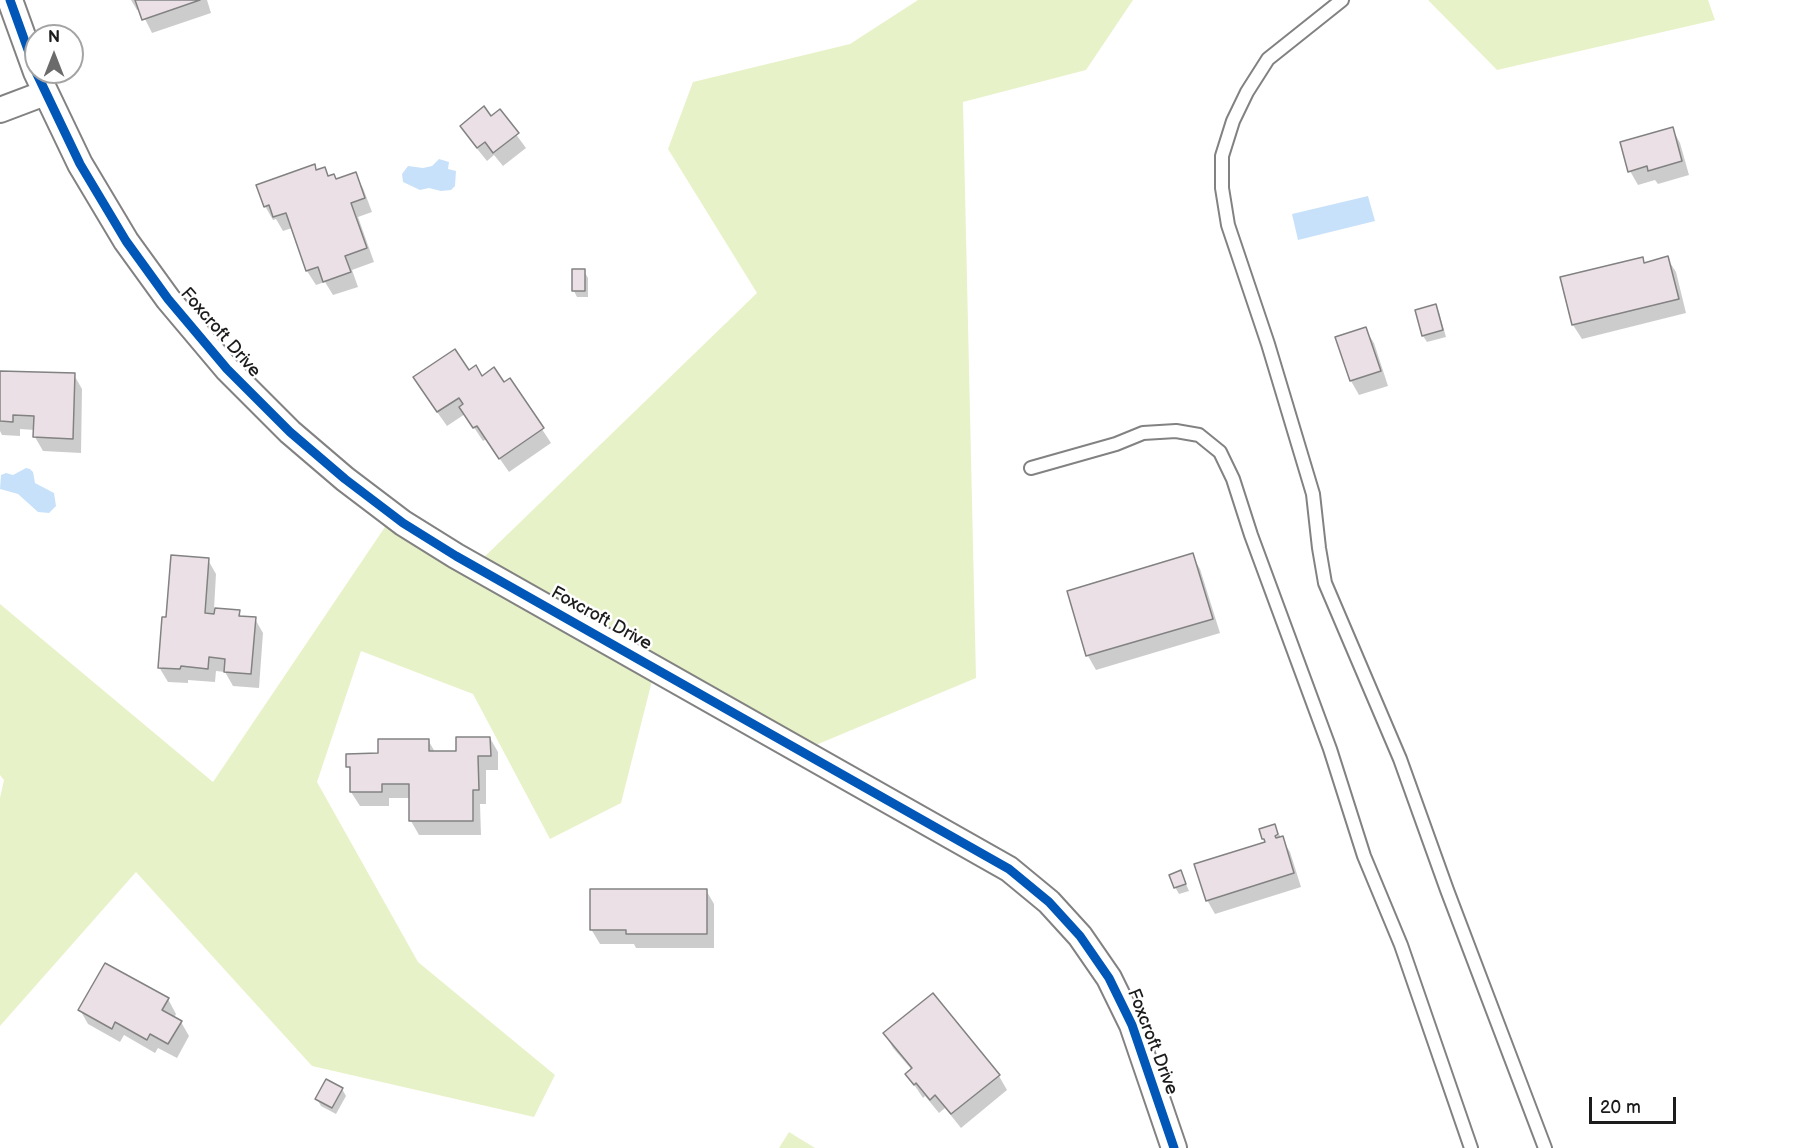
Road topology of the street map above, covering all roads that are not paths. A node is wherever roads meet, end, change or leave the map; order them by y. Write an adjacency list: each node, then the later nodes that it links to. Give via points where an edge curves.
1 (10, 0): 3 (street, Foxcroft Drive)
2 (1341, 0): 10 (lane, via 1268,59 1233,121 1222,156 1228,225 1313,494 1325,583 1400,759)
3 (24, 43)
4 (33, 84): 6 (street)
5 (41, 84): 8 (street, Foxcroft Drive, via 80,164 126,241 168,299 227,369 345,479 456,556 1009,869 1049,902 1080,936 1109,978 1132,1025)
6 (0, 110)
7 (1031, 468): 9 (lane, via 1143,433 1176,431 1198,435 1220,452 1233,479 1330,749 1364,856 1401,945)
8 (1174, 1148)
9 (1472, 1148)
10 (1545, 1148)

